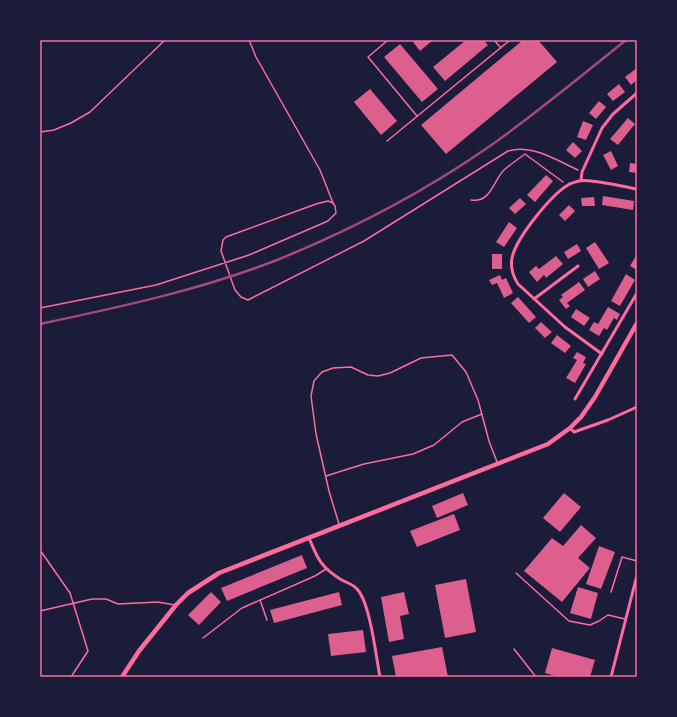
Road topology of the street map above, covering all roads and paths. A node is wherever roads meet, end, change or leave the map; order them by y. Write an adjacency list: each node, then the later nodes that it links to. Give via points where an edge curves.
1 (165, 40): 9 (lane, via 90,112 54,130)
2 (249, 40): 16 (path, via 256,57 320,170)
3 (388, 40): 8 (lane, via 368,56)
4 (494, 40): 6 (lane)
5 (510, 40): 6 (lane)
6 (501, 48): 8 (lane)
7 (637, 93): 11 (street, via 613,114 602,128)
8 (417, 116): 10 (lane)
9 (40, 132)
10 (387, 141)
11 (582, 172): 12 (street); 16 (path, via 538,151 518,148 508,151 364,241 248,300 241,297 235,290 221,251 222,242 226,237 316,204 328,201)
12 (581, 180): 13 (street); 14 (street)
13 (568, 185): 15 (path, via 525,154 504,170 486,196 478,201); 19 (street, via 541,210 527,228 512,257 513,276)
14 (637, 189)
15 (471, 200)
16 (333, 203): 20 (path, via 336,213 328,220 249,255 156,285)
17 (578, 266): 19 (street)
18 (637, 294): 22 (street)
19 (534, 299): 22 (street, via 565,327)
20 (40, 308)
21 (637, 323): 26 (main road, via 595,397)
22 (602, 354): 23 (street)
23 (575, 399)
24 (637, 407): 26 (street, via 574,432)
25 (482, 414): 27 (lane); 28 (lane, via 462,422 434,445 413,454 364,464); 28 (lane, via 466,372 452,355 421,358 378,376 368,375 351,367 333,368 322,372 314,381 311,396 316,434)
26 (570, 428): 27 (main road, via 548,444)
27 (498, 464): 29 (main road)
28 (326, 476): 29 (lane)
29 (340, 526): 30 (main road)
30 (309, 538): 33 (street, via 318,560); 39 (main road, via 219,574 188,593)
31 (40, 550): 38 (lane, via 70,593)
32 (637, 561): 36 (lane, via 622,557)
33 (326, 569): 37 (lane); 47 (street, via 356,588 363,598)
34 (516, 573): 41 (lane, via 570,621 590,624 608,615)
35 (637, 575): 41 (street)
36 (611, 592)
37 (260, 600): 42 (lane); 43 (lane, via 242,608)
38 (74, 603): 39 (lane, via 106,599 118,604 158,602); 40 (lane); 45 (lane, via 88,651)
39 (176, 605): 46 (main road)
40 (40, 611)
41 (626, 619): 49 (street)
42 (268, 620)
43 (203, 638)
44 (514, 649): 48 (lane)
45 (71, 677)
46 (122, 677)
47 (380, 677)
48 (536, 677)
49 (611, 677)

